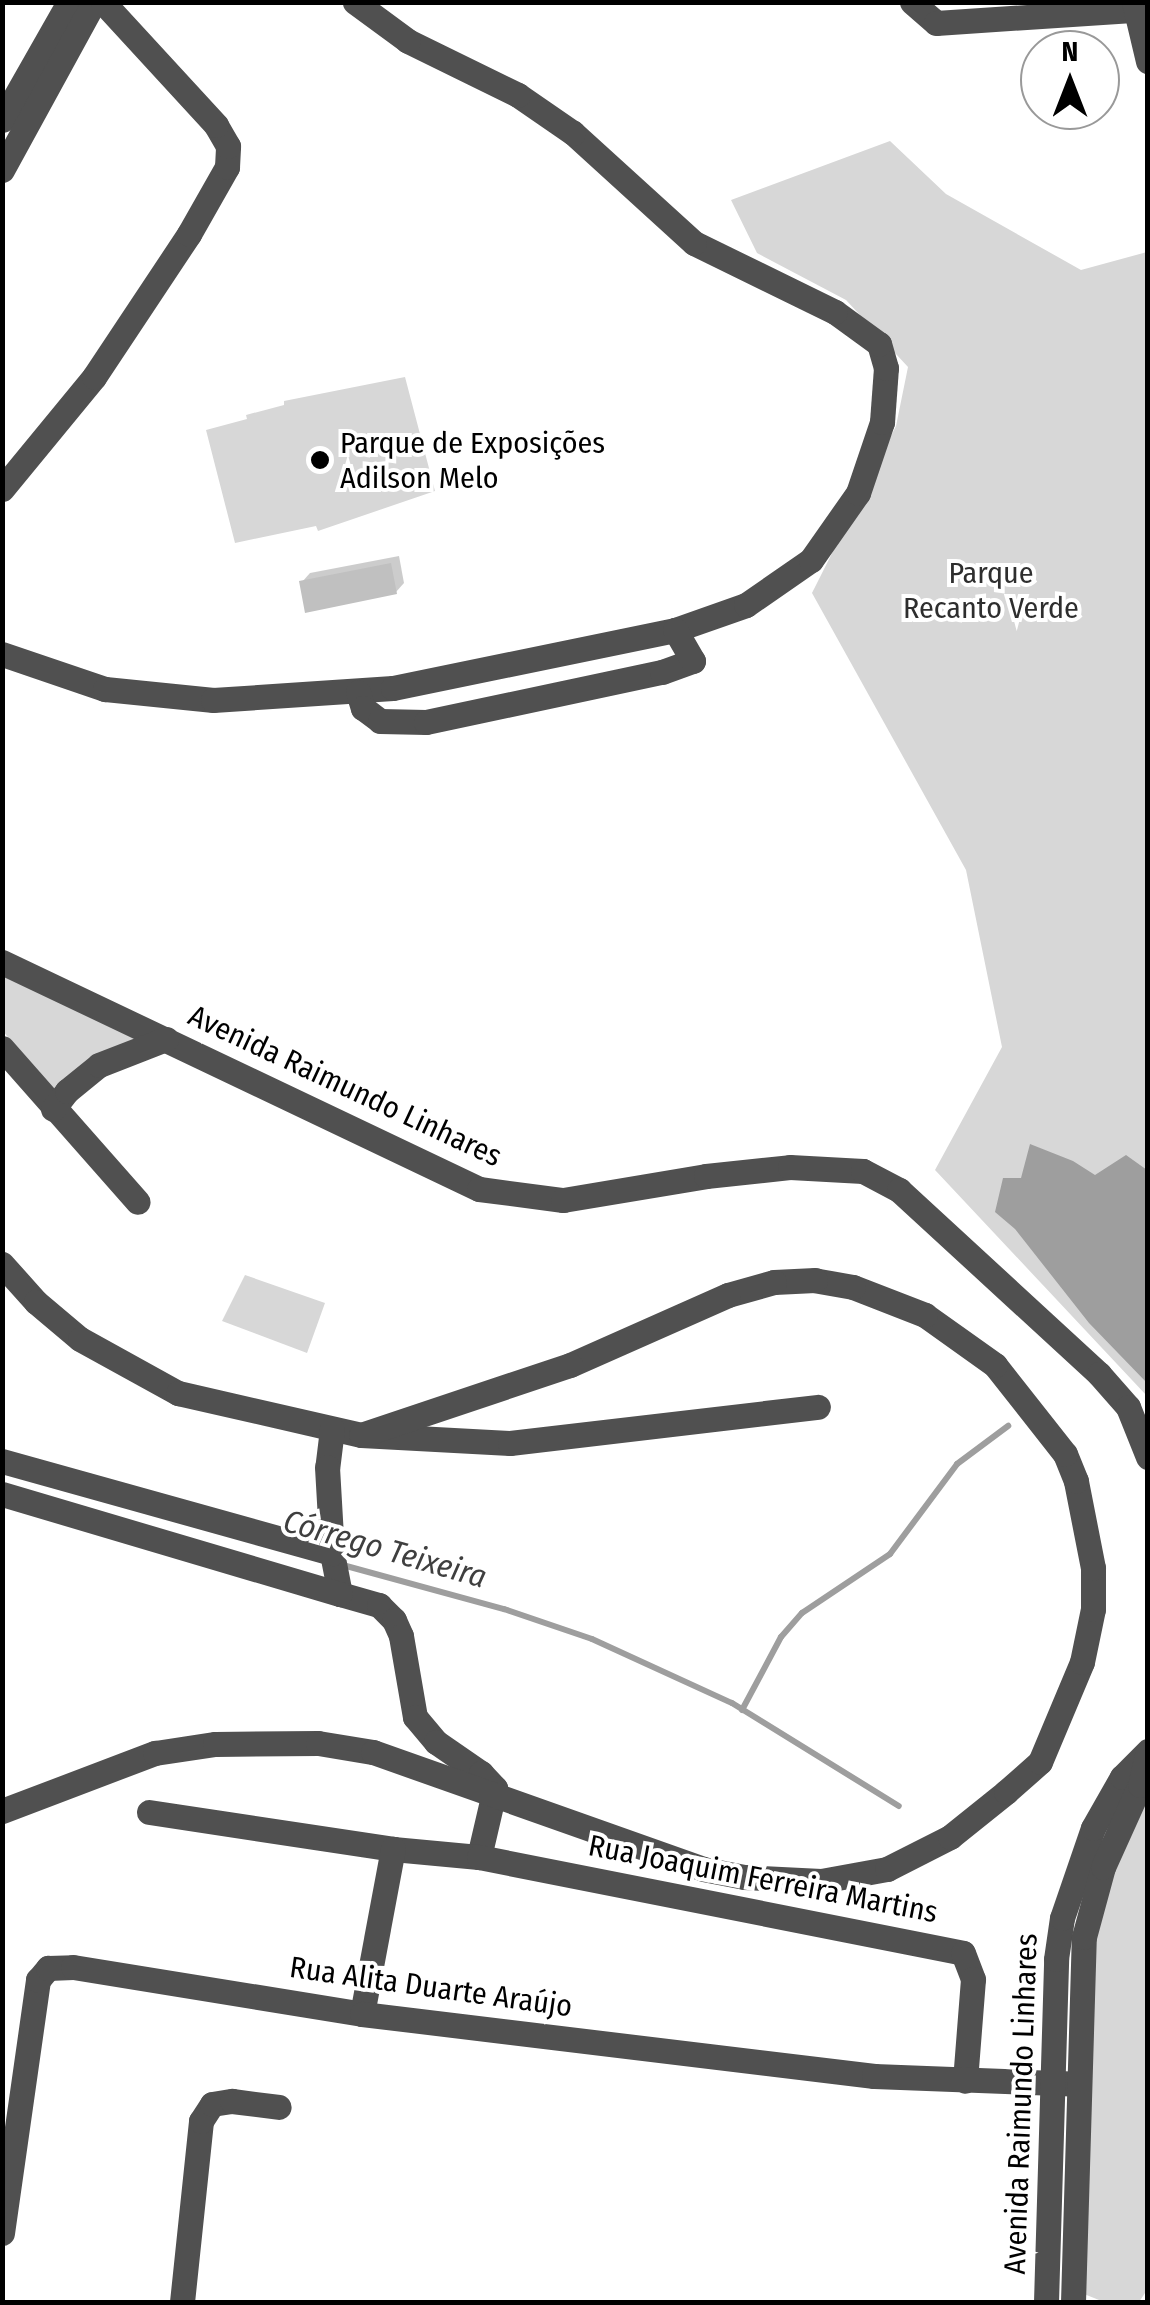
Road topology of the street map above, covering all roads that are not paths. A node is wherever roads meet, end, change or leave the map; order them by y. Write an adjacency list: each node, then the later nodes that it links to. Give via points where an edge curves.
1 (68, 2): 8 (street)
2 (94, 2): 9 (street)
3 (102, 2): 10 (street, via 216,126 228,146 227,168 94,377)
4 (355, 2): 11 (street, via 408,41 518,95 573,133 694,242 835,312 879,344 886,368 882,422 858,493 812,560 746,605)
5 (912, 2): 6 (street, via 936,22)
6 (1139, 7): 7 (street)
7 (1148, 61)
8 (2, 120)
9 (2, 170)
10 (2, 488)
11 (676, 630): 13 (street); 16 (street, via 694,661)
12 (2, 654): 15 (street, via 105,689 213,700)
13 (537, 657): 14 (street); 16 (street)
14 (488, 666): 15 (street); 17 (street)
15 (358, 692): 17 (street, via 362,708 380,721 426,722)
16 (547, 697): 17 (street)
17 (497, 707)
18 (2, 962): 19 (street, Avenida Raimundo Linhares)
19 (166, 1038): 21 (street, via 99,1065); 27 (street, Avenida Raimundo Linhares, via 479,1189 522,1198 563,1200 790,1167 863,1172 899,1190 1099,1374 1128,1407)
20 (2, 1048): 21 (street)
21 (52, 1109): 22 (street)
22 (138, 1202)
23 (2, 1264): 25 (street, via 80,1339 178,1393)
24 (818, 1407): 26 (street, via 510,1443)
25 (332, 1430): 26 (street); 30 (street)
26 (361, 1435): 33 (street, via 570,1365 728,1294 815,1280 853,1286 925,1315 995,1365 1043,1422 1076,1481 1093,1568 1082,1662 1040,1762 950,1837 887,1870 820,1881 744,1877 703,1870)
27 (1148, 1457)
28 (2, 1460): 30 (street)
29 (2, 1494): 31 (street)
30 (332, 1553): 31 (street)
31 (340, 1594): 33 (street, via 379,1605 402,1636 415,1717 436,1742 490,1780)
32 (1148, 1753): 40 (street, Avenida Raimundo Linhares, via 1122,1777 1074,1874 1056,1959); 41 (street, Avenida Raimundo Linhares, via 1084,1937)
33 (495, 1796): 34 (street, via 373,1752 318,1743 215,1744 155,1753); 37 (street)
34 (2, 1811)
35 (149, 1812): 36 (street, Rua Joaquim Ferreira Martins)
36 (393, 1849): 37 (street, Rua Joaquim Ferreira Martins); 38 (street)
37 (479, 1857): 39 (street, Rua Joaquim Ferreira Martins, via 963,1952 973,1979)
38 (362, 2014): 39 (street, Rua Alita Duarte Araújo); 43 (street, Rua Alita Duarte Araújo, via 48,1968 38,1980)
39 (964, 2081): 40 (street, Rua Alita Duarte Araújo)
40 (1051, 2084): 41 (street, Rua Alita Duarte Araújo); 45 (street, Avenida Raimundo Linhares)
41 (1078, 2084): 46 (street, Avenida Raimundo Linhares)
42 (279, 2106): 44 (street, via 212,2104 201,2121)
43 (2, 2233)
44 (182, 2302)
45 (1046, 2302)
46 (1073, 2302)

